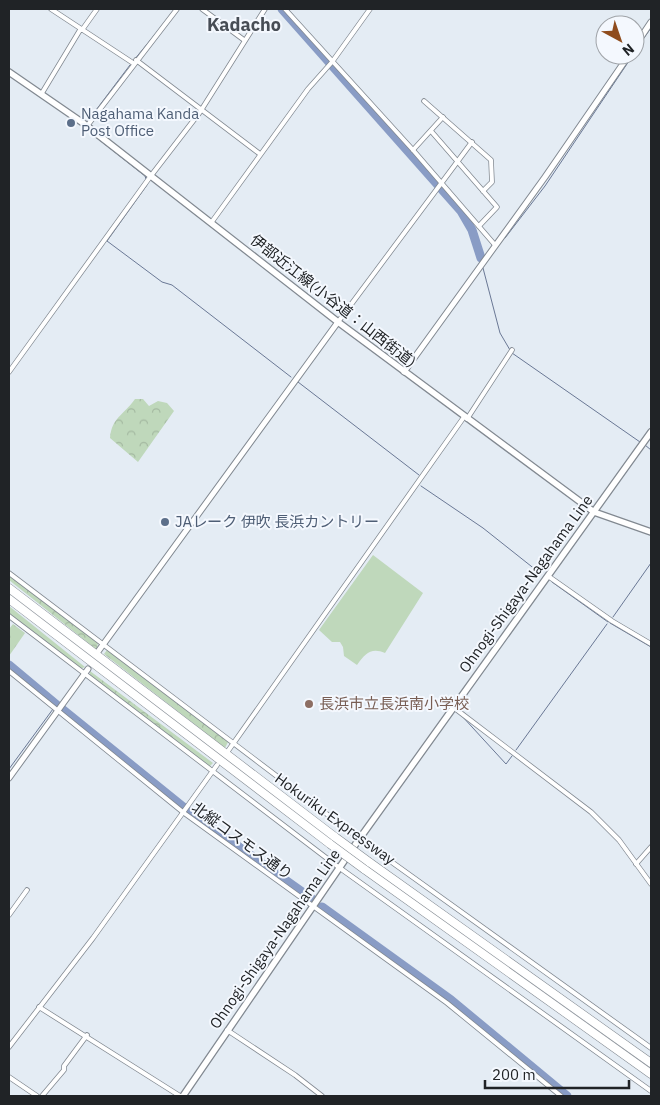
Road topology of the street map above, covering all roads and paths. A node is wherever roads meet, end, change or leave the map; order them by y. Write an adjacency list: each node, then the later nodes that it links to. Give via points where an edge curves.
1 (51, 9): 8 (street)
2 (97, 9): 8 (street)
3 (177, 9): 10 (street)
4 (202, 9): 9 (street)
5 (265, 9): 9 (street)
6 (285, 9): 11 (street)
7 (370, 9): 11 (street)
8 (81, 30): 10 (street); 14 (street)
9 (244, 40): 16 (street)
10 (135, 62): 16 (street); 18 (street)
11 (331, 63): 21 (street); 22 (street)
12 (622, 65): 29 (street)
13 (9, 73): 14 (main road, 伊部近江線(小谷道：山西街道))
14 (42, 93): 18 (main road, 伊部近江線(小谷道：山西街道))
15 (424, 101): 17 (street)
16 (201, 110): 22 (street); 24 (street)
17 (443, 116): 19 (street); 20 (street)
18 (85, 125): 24 (main road, 伊部近江線(小谷道：山西街道))
19 (431, 130): 21 (street); 23 (street)
20 (472, 142): 23 (street); 26 (street, via 492,160 492,182)
21 (413, 150): 25 (street)
22 (260, 154): 27 (street)
23 (457, 162): 25 (street); 26 (street)
24 (150, 176): 27 (main road, 伊部近江線(小谷道：山西街道)); 32 (street)
25 (439, 185): 28 (street); 30 (street)
26 (483, 191): 28 (street, via 497,209)
27 (211, 223): 30 (main road, 伊部近江線(小谷道：山西街道))
28 (479, 226): 29 (street)
29 (495, 245): 33 (street)
30 (338, 322): 33 (main road, 伊部近江線(小谷道：山西街道)); 44 (street)
31 (511, 352): 34 (street)
32 (9, 372)
33 (404, 372): 34 (main road, 伊部近江線(小谷道：山西街道))
34 (466, 418): 36 (main road, 伊部近江線(小谷道：山西街道)); 51 (street)
35 (651, 432): 36 (main road, Ohnogi-Shigaya-Nagahama Line)
36 (594, 512): 37 (main road, 伊部近江線(小谷道：山西街道)); 39 (main road, Ohnogi-Shigaya-Nagahama Line)
37 (651, 532)
38 (9, 573): 44 (street)
39 (548, 576): 43 (street); 49 (main road, Ohnogi-Shigaya-Nagahama Line)
40 (9, 588): 58 (highway, Hokuriku Expressway)
41 (9, 599): 58 (highway, Hokuriku Expressway, via 220,762)
42 (9, 616): 48 (street)
43 (651, 644)
44 (102, 645): 45 (street); 51 (street)
45 (97, 653)
46 (88, 669): 48 (street)
47 (9, 671): 50 (street, 北縦コスモス通り)
48 (84, 674): 50 (street); 54 (street)
49 (453, 707): 57 (main road, Ohnogi-Shigaya-Nagahama Line); 60 (street, via 591,812 619,840)
50 (57, 711): 55 (street); 56 (street, 北縦コスモス通り)
51 (233, 743): 52 (street); 57 (street)
52 (228, 751)
53 (217, 765): 54 (street)
54 (212, 772): 56 (street); 61 (street)
55 (9, 778)
56 (185, 810): 64 (street, 北縦コスモス通り); 66 (street)
57 (360, 839): 61 (main road, Ohnogi-Shigaya-Nagahama Line); 70 (street)
58 (332, 840): 71 (highway, Hokuriku Expressway, bridge, via 369,862); 72 (highway, Hokuriku Expressway, bridge, via 364,869)
59 (650, 849): 60 (street)
60 (636, 864): 62 (street)
61 (339, 867): 64 (main road, Ohnogi-Shigaya-Nagahama Line); 74 (street)
62 (651, 884)
63 (27, 890): 65 (street)
64 (314, 906): 67 (main road, Ohnogi-Shigaya-Nagahama Line); 79 (street, 北縦コスモス通り, via 447,1003)
65 (9, 915)
66 (40, 1007): 68 (street); 69 (street)
67 (227, 1030): 77 (main road, Ohnogi-Shigaya-Nagahama Line); 78 (street)
68 (86, 1035): 76 (street, via 64,1070); 77 (street)
69 (9, 1047)
70 (651, 1048)
71 (651, 1063)
72 (651, 1074)
73 (9, 1076): 75 (street)
74 (651, 1091)
75 (37, 1096)
76 (42, 1096)
77 (181, 1096)
78 (322, 1096)
79 (561, 1096)

